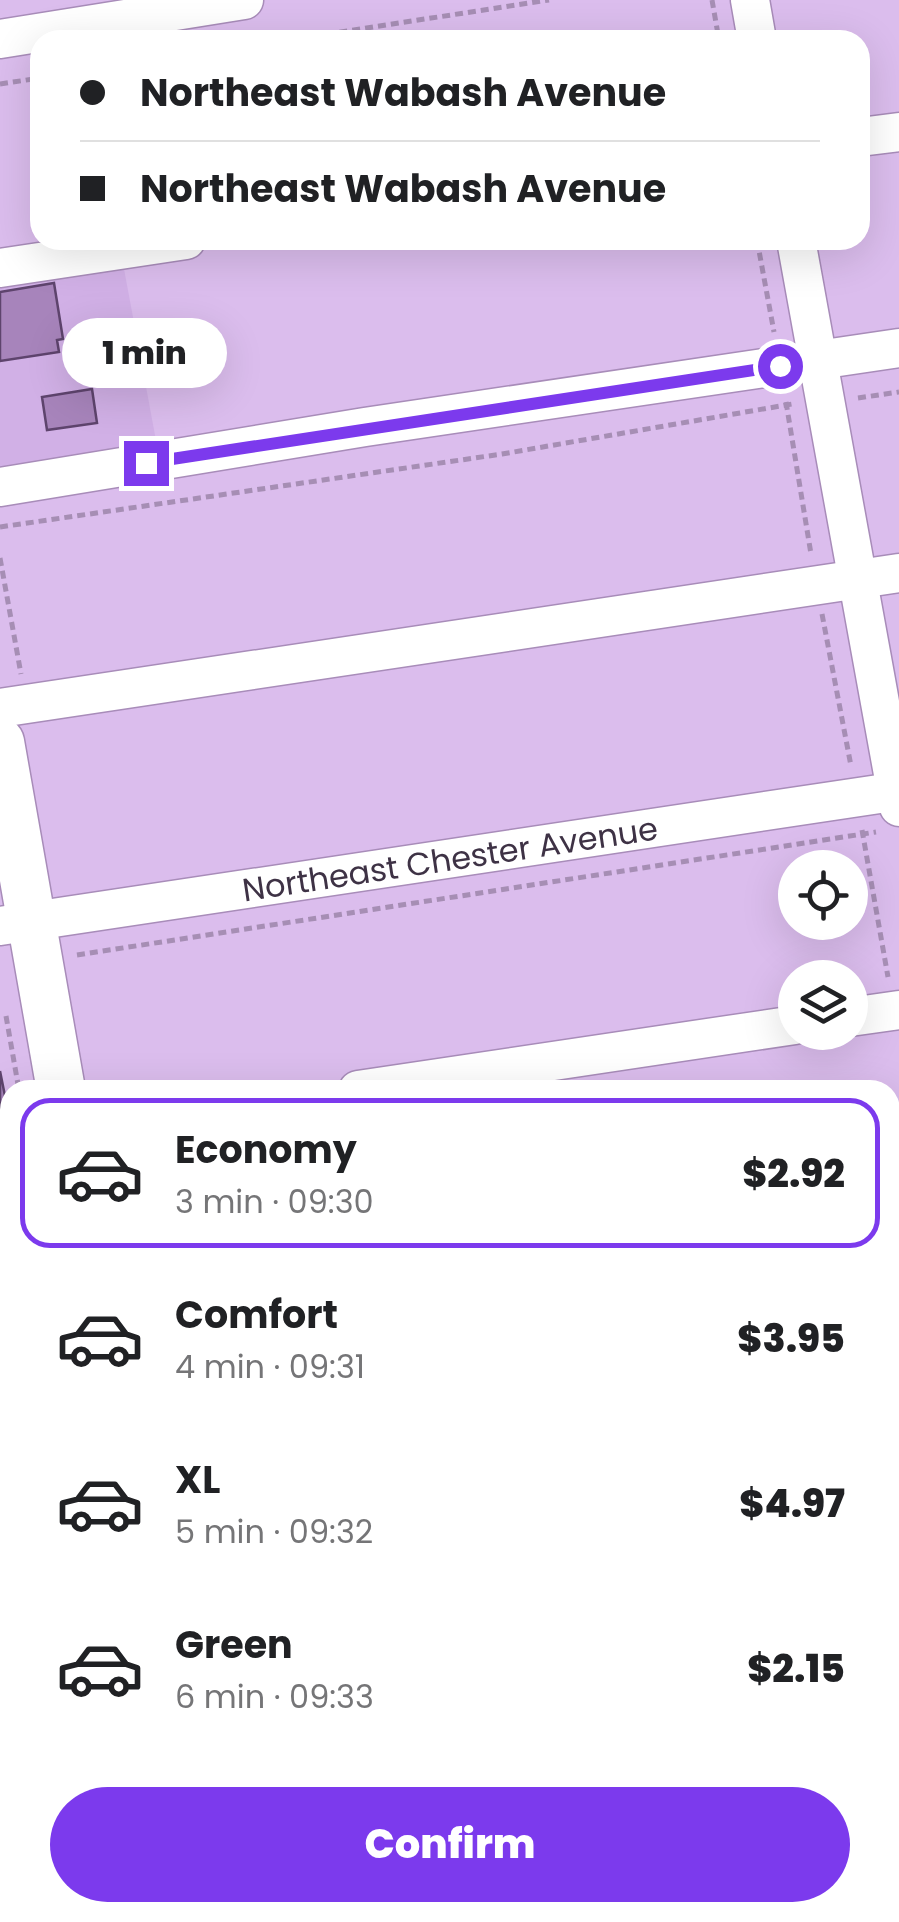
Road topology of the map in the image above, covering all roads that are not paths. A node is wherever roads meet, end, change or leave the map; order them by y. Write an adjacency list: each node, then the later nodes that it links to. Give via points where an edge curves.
1 (244, 0): 3 (street)
2 (750, 0): 4 (street)
3 (56, 30)
4 (755, 30)
5 (30, 34): 6 (street)
6 (0, 39)
7 (899, 132): 8 (street)
8 (870, 136)
9 (120, 250): 11 (street)
10 (798, 250): 13 (street)
11 (0, 268)
12 (899, 348): 13 (street)
13 (820, 360): 14 (street); 16 (street)
14 (0, 487)
15 (899, 574): 16 (street)
16 (860, 580): 17 (street); 19 (street)
17 (0, 708)
18 (0, 742): 20 (main road)
19 (894, 805): 20 (street, Northeast Chester Avenue, via 860,816)
20 (23, 935): 24 (main road)
21 (896, 1010): 22 (street)
22 (868, 1014)
23 (778, 1028): 25 (street)
24 (59, 1080)
25 (425, 1080)

